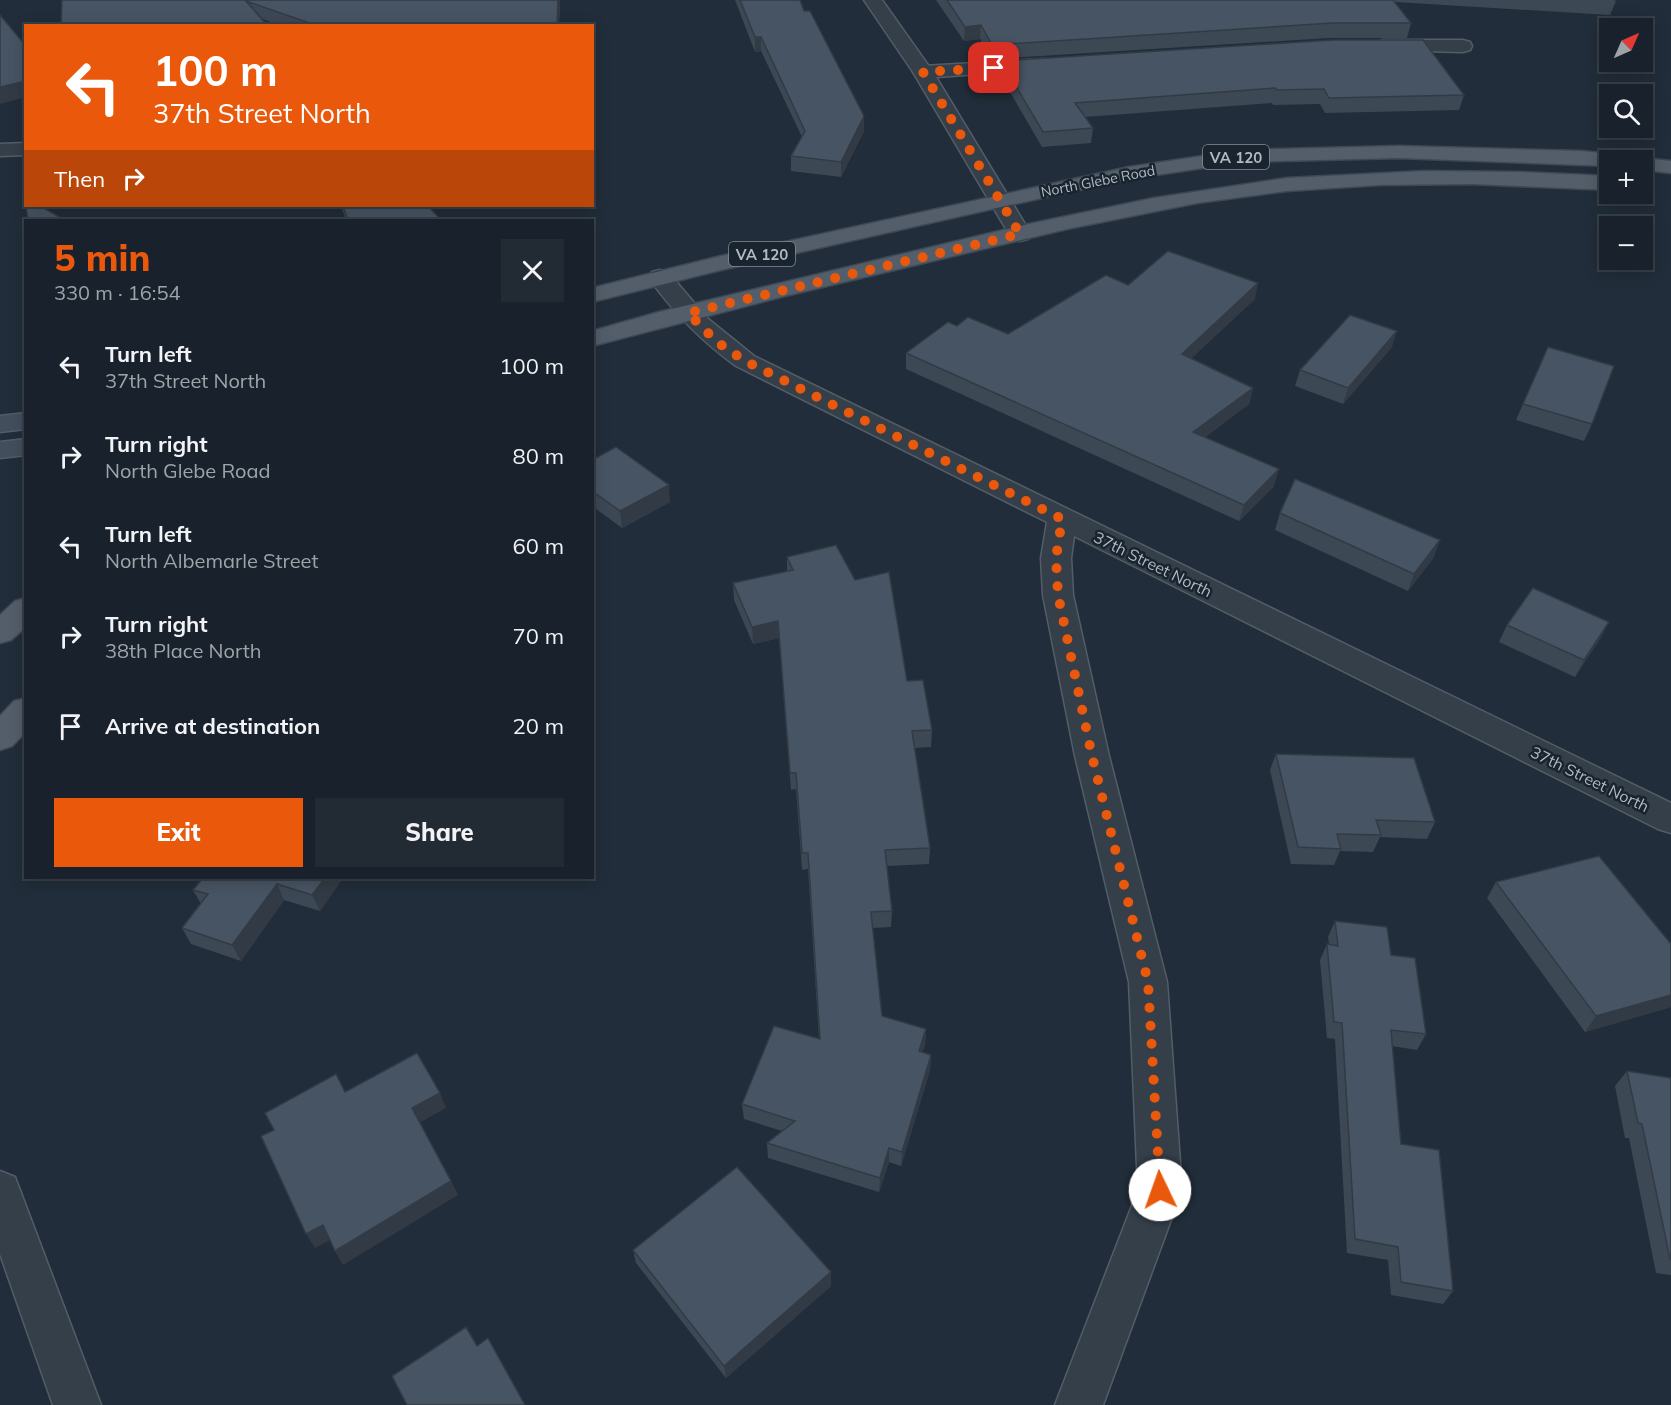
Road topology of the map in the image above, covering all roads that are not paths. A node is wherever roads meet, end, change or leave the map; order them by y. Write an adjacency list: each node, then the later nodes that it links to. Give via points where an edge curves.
1 (873, 0): 5 (street)
2 (1363, 46): 3 (street)
3 (1463, 46)
4 (1060, 64): 5 (street)
5 (923, 72): 12 (street)
6 (24, 149): 7 (street)
7 (0, 150)
8 (1599, 159): 12 (main road, North Glebe Road / VA 120, via 1399,152 1243,156 1129,173)
9 (1653, 165): 10 (main road)
10 (1671, 167)
11 (1599, 183): 13 (main road, VA 120, via 1477,177 1300,184 1137,208)
12 (1001, 200): 13 (street); 14 (main road, North Glebe Road / VA 120)
13 (1020, 234): 16 (main road, VA 120)
14 (660, 277): 15 (main road, North Glebe Road / VA 120); 16 (street, 37th Street North)
15 (594, 294)
16 (688, 313): 17 (main road, VA 120); 22 (street, 37th Street North, via 717,342 745,361)
17 (594, 338)
18 (24, 421): 19 (main road)
19 (0, 424)
20 (24, 447): 21 (main road)
21 (0, 450)
22 (1062, 519): 27 (street, 37th Street North); 30 (street, via 1056,558 1058,595 1092,756 1148,982 1160,1190)
23 (24, 611): 24 (main road)
24 (0, 632)
25 (24, 712): 26 (main road)
26 (0, 737)
27 (1671, 819)
28 (0, 1192): 29 (street)
29 (77, 1405)
30 (1079, 1405)

